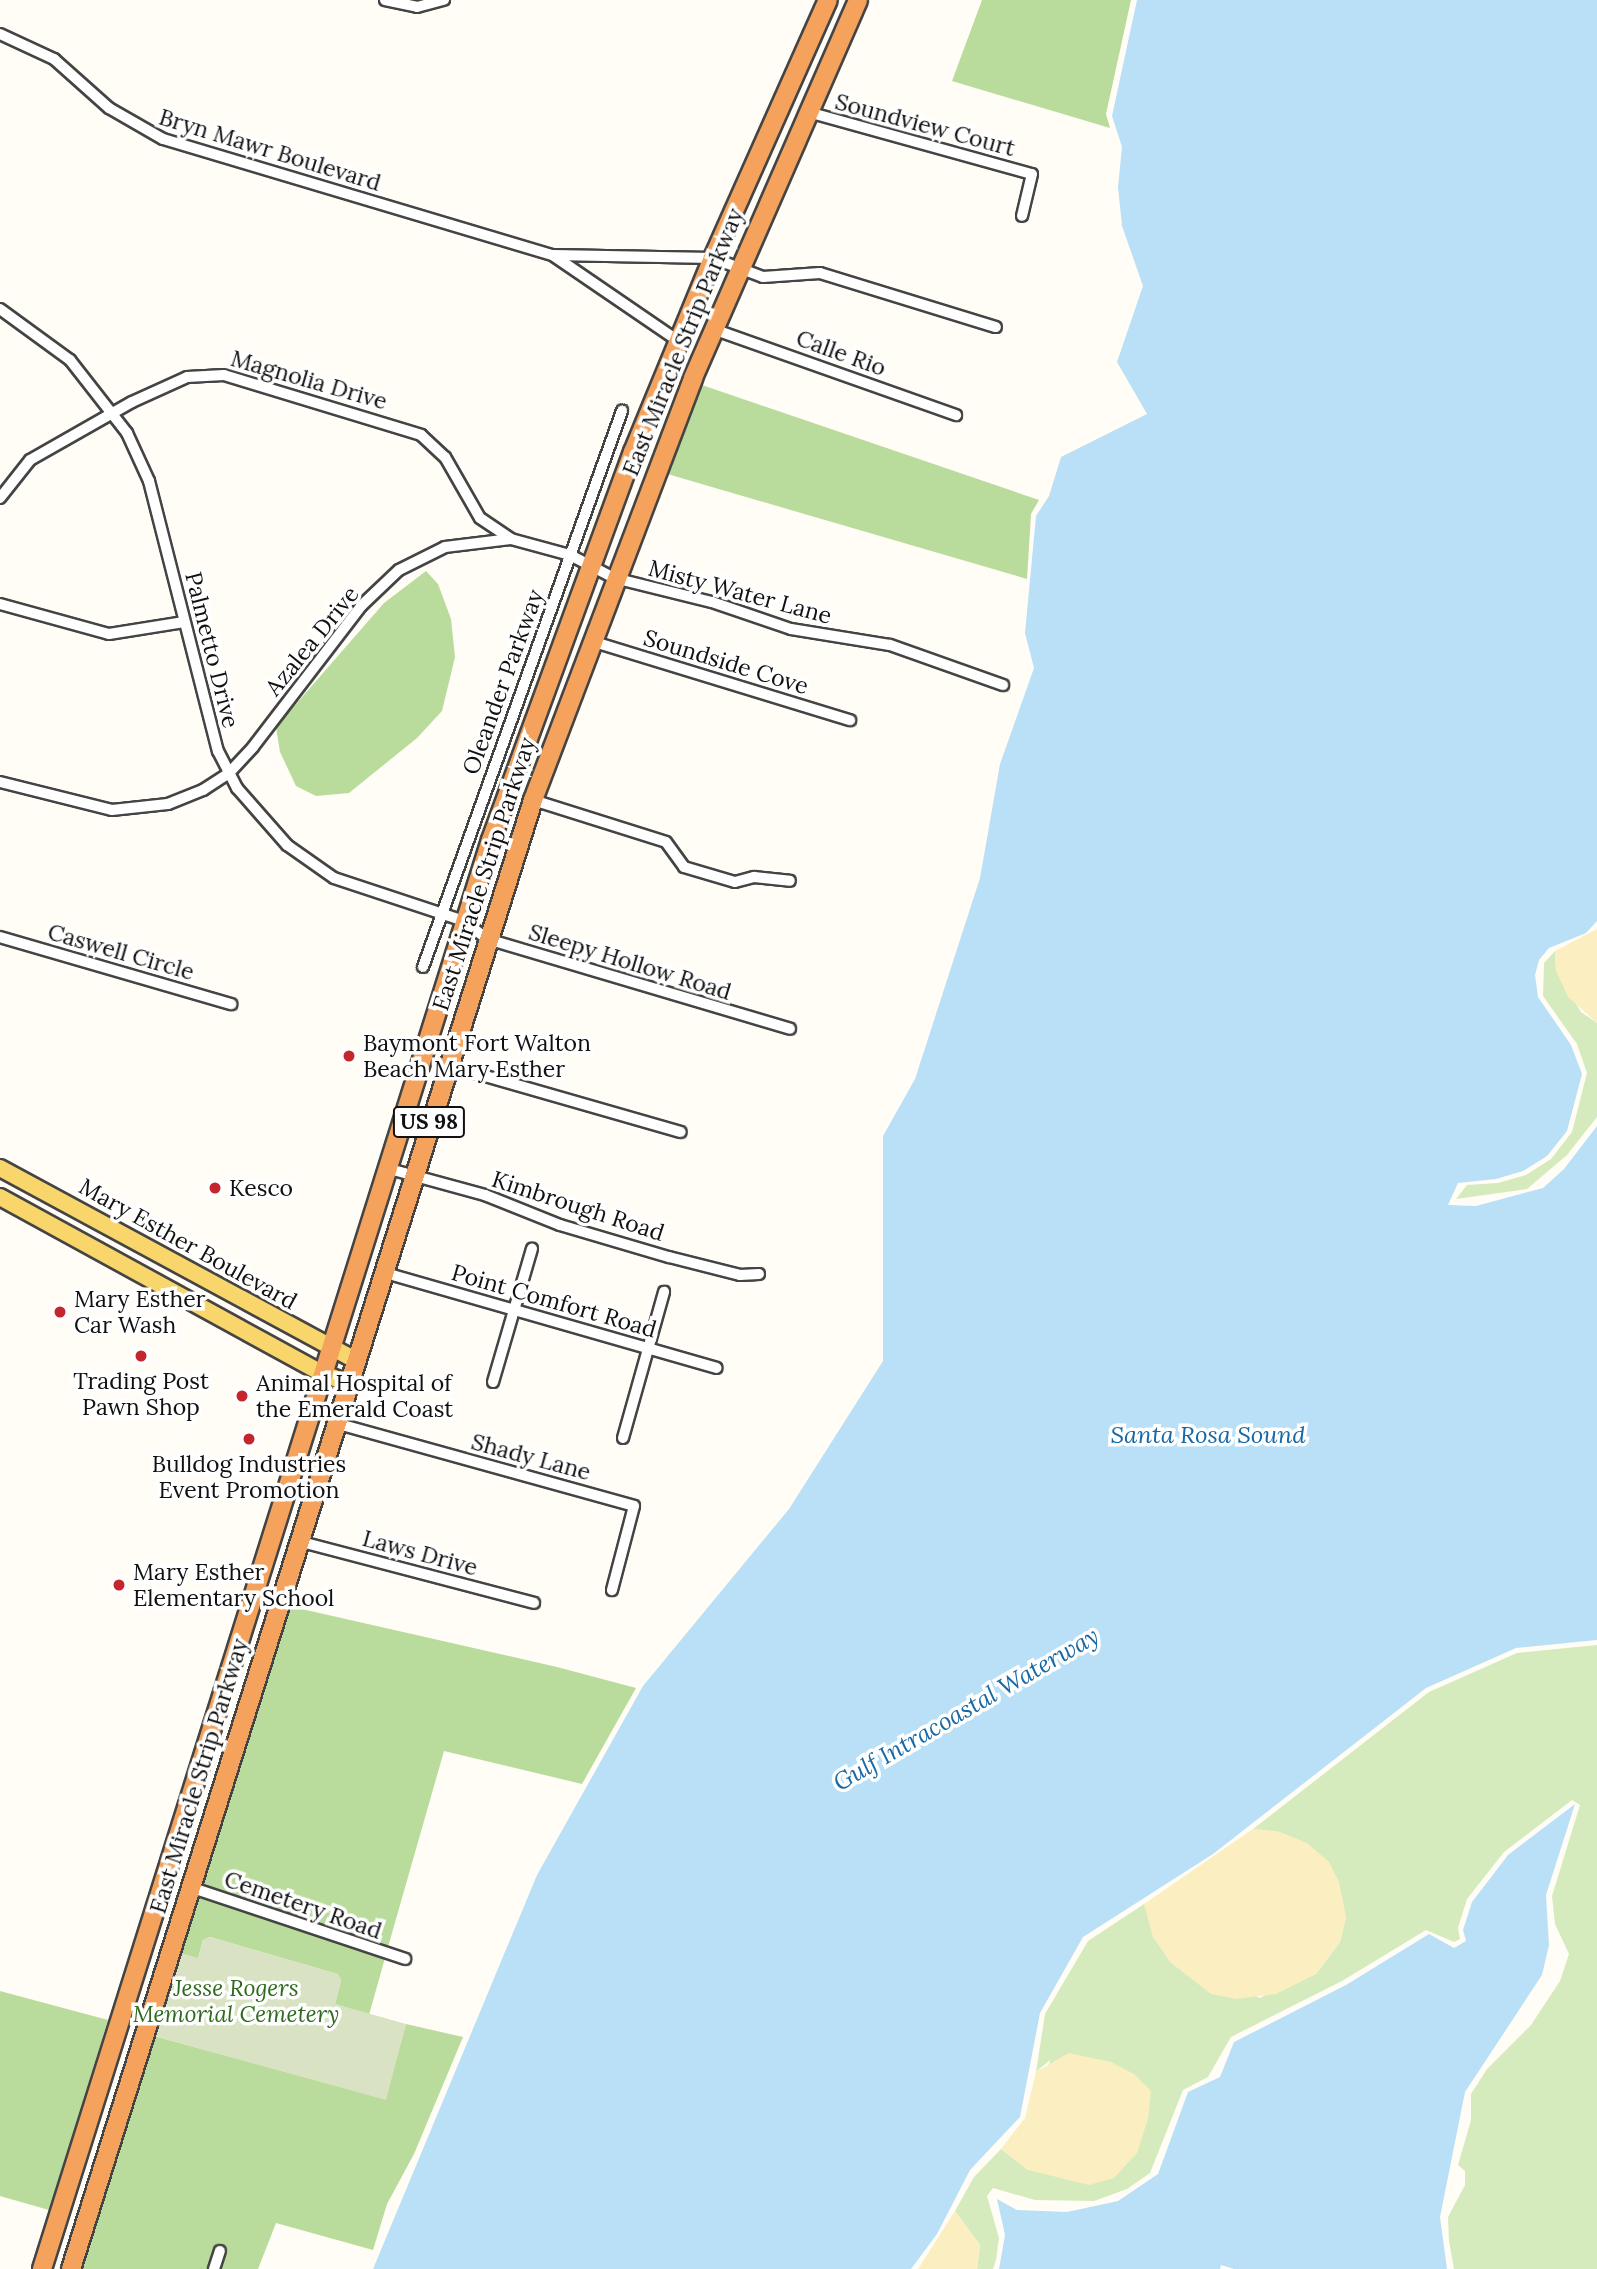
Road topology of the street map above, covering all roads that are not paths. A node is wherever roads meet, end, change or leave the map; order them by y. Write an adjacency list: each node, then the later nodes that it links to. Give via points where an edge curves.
1 (385, 0): 2 (street, via 417,7)
2 (444, 0)
3 (858, 0): 5 (highway, East Miracle Strip Parkway / US 98)
4 (826, 5): 5 (highway); 10 (highway, East Miracle Strip Parkway / US 98)
5 (848, 21): 7 (highway, East Miracle Strip Parkway / US 98)
6 (0, 34): 9 (street, Bryn Mawr Boulevard, via 54,59 109,107 163,139)
7 (807, 112): 8 (street, Soundview Court, via 1032,174); 11 (highway, East Miracle Strip Parkway / US 98)
8 (1022, 216)
9 (553, 255): 10 (street, Bryn Mawr Boulevard); 15 (street, Bryn Mawr Boulevard)
10 (713, 258): 11 (street); 15 (highway, East Miracle Strip Parkway / US 98)
11 (739, 269): 13 (street, via 763,277 820,273); 14 (highway, East Miracle Strip Parkway / US 98)
12 (0, 309): 17 (street, Palmetto Drive, via 70,360)
13 (996, 327)
14 (713, 329): 18 (street, Calle Rio); 23 (highway, East Miracle Strip Parkway / US 98)
15 (678, 341): 22 (highway, East Miracle Strip Parkway / US 98)
16 (622, 411): 21 (street, Oleander Parkway)
17 (113, 412): 19 (street, Magnolia Drive, via 30,460); 20 (street, Magnolia Drive, via 173,382 202,374 224,375 391,423 436,445 480,518); 25 (street, Palmetto Drive, via 149,481)
18 (956, 415)
19 (0, 498)
20 (511, 539): 21 (street, Azalea Drive); 29 (street, Azalea Drive, via 445,547 399,570 361,606)
21 (570, 555): 22 (street, Azalea Drive); 33 (street, Oleander Parkway)
22 (590, 565): 23 (street, Misty Water Lane); 34 (highway, East Miracle Strip Parkway / US 98)
23 (614, 578): 26 (highway, East Miracle Strip Parkway / US 98); 27 (street, Misty Water Lane, via 712,602 791,629 890,645)
24 (0, 604): 25 (street, via 109,634)
25 (184, 622): 29 (street, Palmetto Drive, via 213,736)
26 (590, 641): 28 (street, Soundside Cove); 31 (highway, East Miracle Strip Parkway / US 98)
27 (1003, 685)
28 (850, 720)
29 (229, 773): 30 (street, Azalea Drive, via 203,790 144,809 87,807); 33 (street, Palmetto Drive, via 270,830 311,864 346,883)
30 (0, 782)
31 (533, 800): 32 (street, via 666,842 684,867 735,882 754,877); 36 (highway, East Miracle Strip Parkway / US 98)
32 (790, 881)
33 (442, 913): 34 (street, Palmetto Drive); 37 (street, Oleander Parkway)
34 (464, 921): 36 (street, Sleepy Hollow Road); 43 (highway, East Miracle Strip Parkway / US 98)
35 (0, 937): 38 (street, Caswell Circle)
36 (487, 939): 39 (street, Sleepy Hollow Road); 40 (highway, East Miracle Strip Parkway / US 98)
37 (423, 967)
38 (232, 1004)
39 (790, 1029)
40 (447, 1065): 41 (street); 44 (highway, East Miracle Strip Parkway / US 98)
41 (681, 1132)
42 (0, 1168): 51 (main road, Mary Esther Boulevard)
43 (385, 1168): 44 (street, Kimbrough Road); 51 (highway, East Miracle Strip Parkway / US 98)
44 (412, 1175): 47 (highway, East Miracle Strip Parkway / US 98); 48 (street, Kimbrough Road, via 660,1255 740,1275)
45 (0, 1197): 55 (main road)
46 (532, 1249): 50 (street)
47 (382, 1272): 50 (street, Point Comfort Road); 53 (highway, East Miracle Strip Parkway / US 98)
48 (759, 1274)
49 (664, 1292): 52 (street)
50 (514, 1309): 52 (street, Point Comfort Road); 56 (street)
51 (329, 1347): 53 (main road, Mary Esther Boulevard); 55 (highway, East Miracle Strip Parkway / US 98)
52 (648, 1348): 54 (street, Point Comfort Road); 59 (street)
53 (355, 1360): 57 (highway, East Miracle Strip Parkway / US 98)
54 (716, 1368)
55 (321, 1373): 57 (main road); 66 (highway, East Miracle Strip Parkway / US 98)
56 (493, 1382)
57 (348, 1383): 58 (highway, East Miracle Strip Parkway / US 98)
58 (334, 1423): 60 (highway, East Miracle Strip Parkway / US 98); 61 (street, Shady Lane, via 634,1506)
59 (623, 1438)
60 (298, 1541): 62 (street, Laws Drive); 63 (highway, East Miracle Strip Parkway / US 98)
61 (612, 1590)
62 (534, 1603)
63 (190, 1887): 64 (street, Cemetery Road); 67 (highway, East Miracle Strip Parkway / US 98)
64 (405, 1959)
65 (220, 2251): 68 (street)
66 (42, 2269)
67 (71, 2269)
68 (214, 2269)

